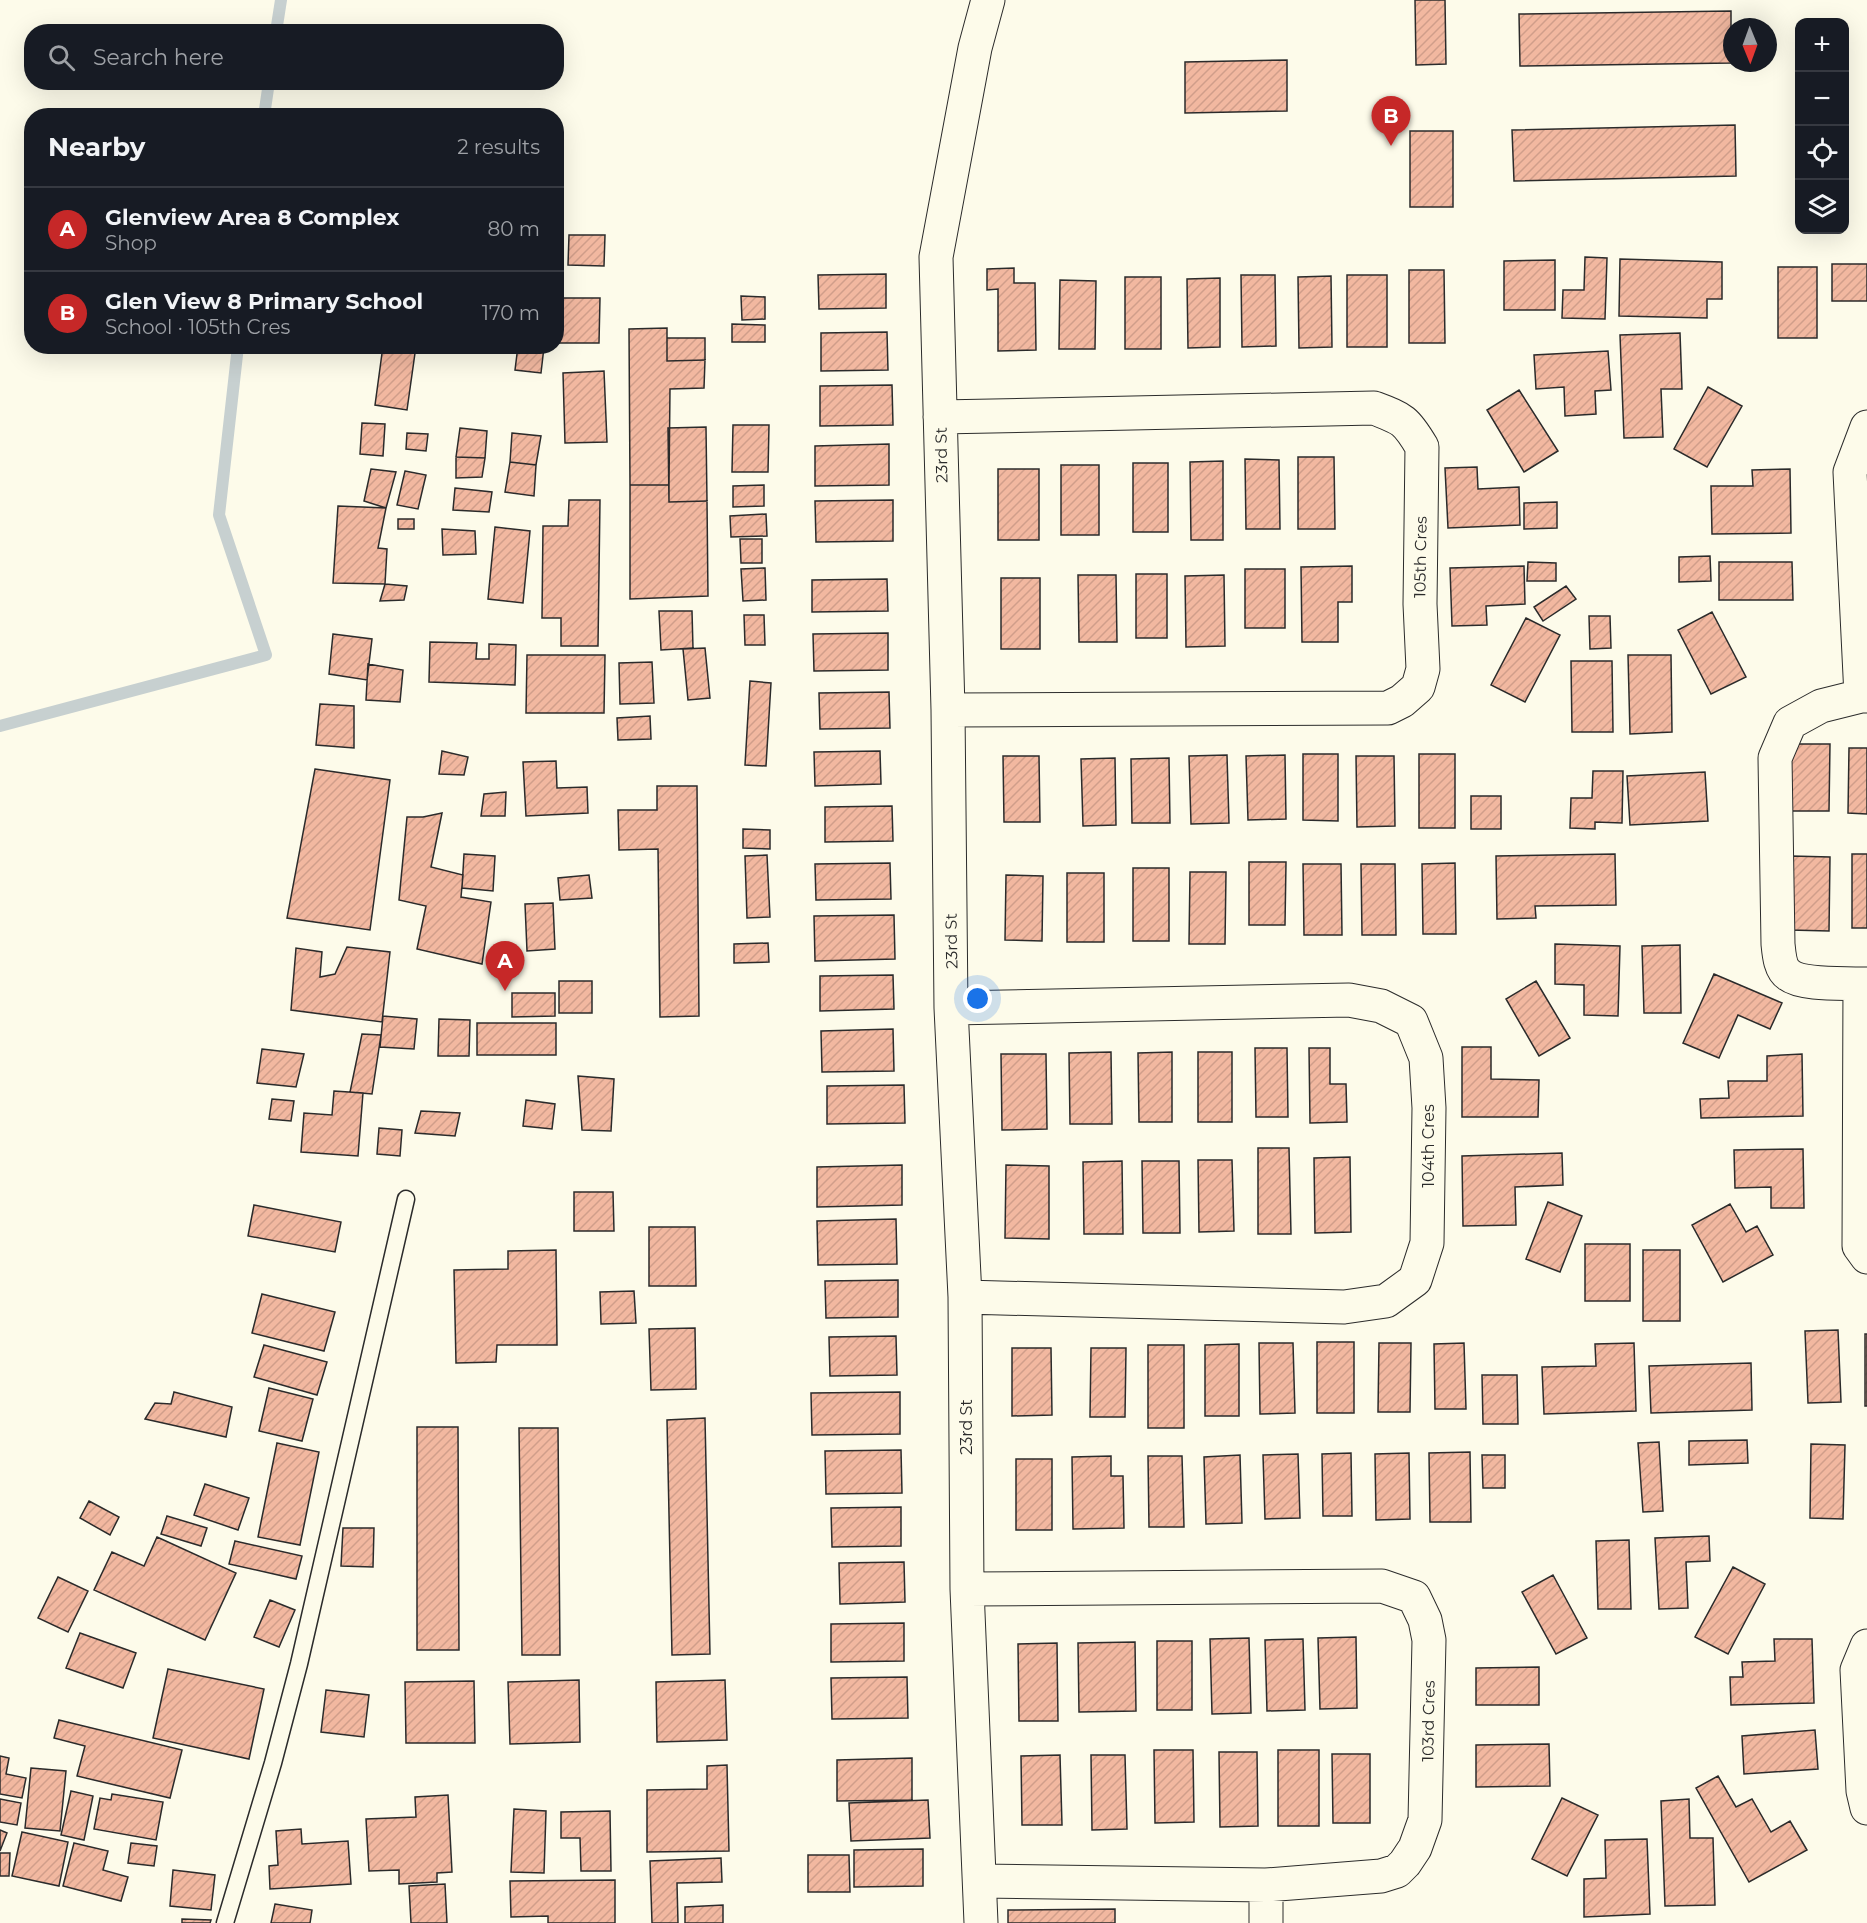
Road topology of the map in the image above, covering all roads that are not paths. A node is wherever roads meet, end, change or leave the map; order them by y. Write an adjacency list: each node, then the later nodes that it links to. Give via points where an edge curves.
1 (988, 0): 2 (street, 23rd St, via 975,48 936,257)
2 (940, 417): 5 (street, 23rd St); 5 (street, 105th Cres, via 1374,408 1409,425 1422,447 1423,669 1418,687 1402,701 1388,708)
3 (1867, 427): 4 (street, via 1850,471)
4 (1864, 696): 6 (street, via 1821,706 1790,723 1775,758 1778,944 1782,966 1789,975 1805,981)
5 (948, 710): 7 (street, 23rd St)
6 (1863, 984): 9 (street, via 1859,1246)
7 (951, 1008): 10 (street, 23rd St); 10 (street, 104th Cres, via 1349,999 1381,1006 1411,1021 1426,1058 1429,1108 1427,1243 1415,1280 1386,1301 1344,1307)
8 (406, 1199): 16 (lane, via 299,1664)
9 (1867, 1257)
10 (965, 1297): 11 (street, 23rd St)
11 (968, 1589): 14 (street, 23rd St); 15 (street, 103rd Cres, via 1382,1586 1414,1597 1429,1640 1425,1820 1415,1848 1397,1871 1381,1876)
12 (1867, 1646): 13 (street, via 1857,1670)
13 (1867, 1808)
14 (980, 1881): 15 (street, 103rd Cres); 17 (street, 23rd St)
15 (1266, 1885): 18 (street)
16 (225, 1923)
17 (981, 1923)
18 (1266, 1923)

